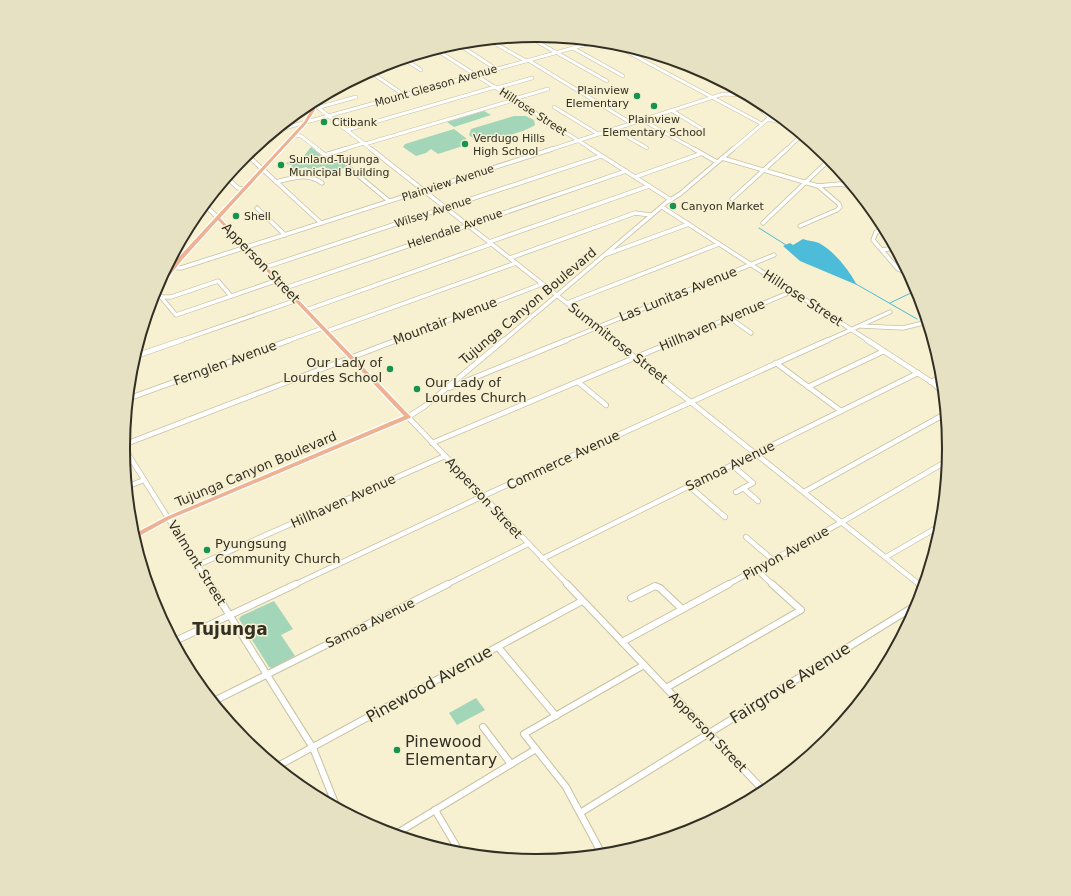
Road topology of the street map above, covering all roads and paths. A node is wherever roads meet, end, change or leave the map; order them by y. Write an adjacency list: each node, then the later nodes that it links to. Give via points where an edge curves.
1 (538, 42): 6 (street)
2 (496, 44): 9 (street)
3 (583, 45): 5 (street, Mount Gleason Avenue)
4 (464, 48): 11 (street)
5 (572, 48): 6 (street, Mount Gleason Avenue); 15 (street)
6 (557, 52): 9 (street, Mount Gleason Avenue); 17 (street)
7 (442, 53): 14 (street, Hillrose Street)
8 (631, 54): 23 (street)
9 (527, 61): 11 (street, Mount Gleason Avenue); 36 (street)
10 (410, 62): 12 (street)
11 (496, 69): 14 (street, Mount Gleason Avenue)
12 (421, 70)
13 (376, 75): 21 (street)
14 (476, 75): 18 (street, Hillrose Street); 21 (street, Mount Gleason Avenue)
15 (623, 76)
16 (532, 78): 18 (street)
17 (607, 81)
18 (496, 88): 24 (street, Hillrose Street); 40 (street)
19 (548, 89): 24 (street)
20 (734, 94): 23 (street, Plainview Avenue, via 725,93)
21 (404, 95): 31 (street, Mount Gleason Avenue)
22 (356, 97): 26 (street)
23 (712, 97): 29 (street, Plainview Avenue); 37 (street)
24 (514, 99): 45 (street, Hillrose Street); 46 (street)
25 (317, 106): 26 (street, Summitrose Street)
26 (320, 107): 31 (street, Summitrose Street)
27 (554, 107): 42 (street)
28 (313, 108): 35 (main road)
29 (671, 110): 33 (street, Plainview Avenue); 41 (street)
30 (761, 110): 32 (street)
31 (329, 116): 35 (street, Mount Gleason Avenue); 40 (street, Summitrose Street)
32 (769, 118): 34 (street); 37 (street, Tujunga Canyon Boulevard)
33 (642, 120): 36 (street, Plainview Avenue); 48 (street)
34 (774, 120)
35 (307, 122): 38 (street, Mount Gleason Avenue); 43 (main road)
36 (631, 124): 39 (street, Plainview Avenue)
37 (762, 124): 51 (street, Tujunga Canyon Boulevard)
38 (286, 128)
39 (614, 129): 42 (street, Plainview Avenue); 47 (street)
40 (347, 130): 46 (street, Summitrose Street)
41 (702, 130)
42 (598, 134): 45 (street, Plainview Avenue)
43 (294, 135): 46 (street, via 301,136 325,155); 55 (main road)
44 (798, 139): 56 (street)
45 (578, 141): 49 (street, Hillrose Street); 67 (street, Plainview Avenue)
46 (365, 144): 67 (street, Summitrose Street)
47 (647, 148)
48 (700, 154): 52 (street); 58 (street)
49 (601, 156): 57 (street, Hillrose Street); 71 (street, Wilsey Avenue)
50 (251, 158): 55 (street)
51 (722, 158): 52 (street, Tujunga Canyon Boulevard); 56 (street)
52 (717, 162): 69 (street, Tujunga Canyon Boulevard)
53 (825, 163): 61 (street)
54 (348, 168): 70 (street)
55 (262, 169): 60 (street); 66 (main road)
56 (764, 170): 61 (street); 68 (street)
57 (626, 171): 58 (street, Hillrose Street); 80 (street, Helendale Avenue)
58 (634, 177): 64 (street, Hillrose Street)
59 (230, 180): 66 (street, via 238,188)
60 (276, 182): 62 (street, via 305,175 316,177); 78 (street)
61 (806, 182): 65 (street); 77 (street)
62 (322, 183)
63 (845, 185): 65 (street)
64 (649, 186): 69 (street, Hillrose Street); 84 (street)
65 (818, 186): 81 (street, via 838,202 840,207)
66 (244, 189): 76 (main road)
67 (424, 190): 70 (street, Plainview Avenue); 71 (street, Summitrose Street)
68 (732, 199)
69 (671, 200): 72 (street, Tujunga Canyon Boulevard)
70 (389, 201): 78 (street, Plainview Avenue)
71 (446, 207): 80 (street, Summitrose Street); 95 (street, Wilsey Avenue)
72 (662, 207): 75 (street, Tujunga Canyon Boulevard); 79 (street, Hillrose Street)
73 (208, 208): 76 (street, Apperson Street)
74 (258, 208): 83 (street)
75 (651, 215): 89 (street, Tujunga Canyon Boulevard); 91 (street, via 635,213)
76 (218, 218): 86 (main road, Apperson Street); 94 (main road)
77 (763, 223)
78 (321, 224): 83 (street, Plainview Avenue)
79 (689, 224): 85 (street, Hillrose Street); 89 (street)
80 (468, 225): 84 (street, Summitrose Street); 100 (street, Helendale Avenue)
81 (800, 226)
82 (879, 231): 88 (street, via 873,237 874,242)
83 (285, 235): 86 (street, Plainview Avenue)
84 (490, 243): 91 (street, Summitrose Street); 107 (street)
85 (719, 244): 93 (street, Hillrose Street); 106 (street)
86 (246, 247): 94 (street, Plainview Avenue, via 182,268); 95 (main road, Apperson Street)
87 (889, 249): 88 (street)
88 (882, 250): 96 (street)
89 (605, 255): 102 (street, Tujunga Canyon Boulevard)
90 (774, 255): 93 (street, Las Lunitas Avenue)
91 (510, 258): 92 (street, Summitrose Street)
92 (516, 263): 99 (street, Summitrose Street); 114 (street, Fernglen Avenue)
93 (751, 264): 101 (street, Hillrose Street); 112 (street, Las Lunitas Avenue)
94 (173, 268): 97 (main road)
95 (266, 268): 98 (main road, Apperson Street)
96 (901, 271)
97 (169, 272)
98 (278, 280): 100 (main road, Apperson Street); 103 (street)
99 (542, 284): 102 (street, Summitrose Street); 118 (street, Mountair Avenue)
100 (285, 288): 105 (main road, Apperson Street)
101 (793, 291): 109 (street, Hillhaven Avenue); 113 (street, Hillrose Street)
102 (557, 295): 106 (street, Summitrose Street); 122 (street, Tujunga Canyon Boulevard)
103 (231, 296): 104 (street, via 218,281 171,297); 104 (street, via 176,314)
104 (161, 297)
105 (297, 300): 107 (main road, Apperson Street); 117 (street)
106 (567, 303): 112 (street, Summitrose Street)
107 (306, 310): 114 (main road, Apperson Street)
108 (890, 312): 111 (street, Commerce Avenue)
109 (730, 318): 115 (street); 119 (street, Hillhaven Avenue)
110 (922, 324): 111 (street, via 906,328)
111 (860, 326): 113 (street, Commerce Avenue)
112 (597, 327): 119 (street, Summitrose Street); 123 (street, Las Lunitas Avenue)
113 (851, 329): 116 (street, Hillrose Street); 120 (street, Commerce Avenue)
114 (325, 330): 118 (main road, Apperson Street); 130 (street, Fernglen Avenue)
115 (751, 333)
116 (884, 351): 121 (street, Hillrose Street); 128 (street)
117 (140, 355)
118 (351, 357): 135 (main road, Apperson Street); 136 (street, Mountair Avenue)
119 (636, 357): 125 (street, Hillhaven Avenue); 131 (street, Summitrose Street)
120 (776, 364): 128 (street); 131 (street, Commerce Avenue)
121 (918, 373): 126 (street, Hillrose Street); 133 (street, Samoa Avenue)
122 (463, 375): 123 (street); 129 (street, Tujunga Canyon Boulevard)
123 (472, 379): 129 (street, Las Lunitas Avenue)
124 (936, 380): 126 (street)
125 (578, 382): 132 (street); 137 (street, Hillhaven Avenue)
126 (932, 382): 127 (street, Hillrose Street)
127 (937, 386)
128 (808, 387): 133 (street)
129 (445, 389): 135 (street, Tujunga Canyon Boulevard)
130 (133, 397)
131 (692, 401): 138 (street, Summitrose Street); 149 (street, Commerce Avenue)
132 (606, 405)
133 (841, 411): 138 (street, Samoa Avenue)
134 (940, 416): 148 (street)
135 (408, 418): 137 (street, Apperson Street); 152 (main road, Tujunga Canyon Boulevard)
136 (130, 442)
137 (432, 443): 139 (street, Apperson Street)
138 (756, 453): 142 (street, Samoa Avenue); 148 (street, Summitrose Street)
139 (445, 456): 149 (street, Apperson Street); 161 (street, Hillhaven Avenue)
140 (130, 457): 143 (street, Valmont Street)
141 (941, 464): 153 (street, Pinyon Avenue)
142 (732, 465): 145 (street, Samoa Avenue); 146 (street, via 754,482)
143 (144, 480): 144 (street); 152 (street, Valmont Street)
144 (131, 485)
145 (689, 486): 151 (street); 159 (street, Samoa Avenue)
146 (743, 488): 147 (street); 150 (street)
147 (736, 492)
148 (804, 492): 153 (street, Summitrose Street)
149 (483, 496): 157 (street, Apperson Street); 168 (street, Commerce Avenue)
150 (758, 500)
151 (725, 517)
152 (168, 518): 155 (main road, Tujunga Canyon Boulevard); 161 (street, Valmont Street)
153 (842, 522): 158 (street, Summitrose Street); 160 (street, Pinyon Avenue)
154 (933, 532): 158 (street)
155 (139, 534)
156 (746, 537): 160 (street)
157 (528, 544): 159 (street, Apperson Street); 173 (street, Samoa Avenue)
158 (886, 557): 163 (street, Summitrose Street)
159 (542, 559): 165 (street, Apperson Street)
160 (773, 560): 162 (street, Pinyon Avenue)
161 (198, 565): 168 (street, Valmont Street)
162 (756, 569): 166 (street, Pinyon Avenue); 174 (street, via 801,610)
163 (918, 583)
164 (631, 598): 166 (street, via 655,586)
165 (582, 601): 170 (street, Apperson Street); 171 (street, Pinewood Avenue)
166 (682, 609): 170 (street, Pinyon Avenue)
167 (908, 610): 178 (street, Fairgrove Avenue)
168 (230, 616): 169 (street, Commerce Avenue); 173 (street, Valmont Street)
169 (178, 640)
170 (622, 642): 172 (street, Apperson Street)
171 (498, 647): 176 (street); 179 (street, Pinewood Avenue)
172 (644, 665): 174 (street, Apperson Street); 176 (street)
173 (267, 675): 175 (street, Samoa Avenue); 179 (street, Valmont Street)
174 (666, 688): 178 (street, Apperson Street)
175 (217, 700)
176 (556, 716): 180 (street, via 524,734)
177 (483, 727): 182 (street)
178 (708, 734): 183 (street, Apperson Street); 186 (street, Fairgrove Avenue)
179 (313, 748): 181 (street, Pinewood Avenue); 184 (street, Valmont Street)
180 (536, 749): 182 (street); 186 (street, via 566,787)
181 (281, 764)
182 (512, 764): 185 (street)
183 (760, 787)
184 (334, 801)
185 (435, 810): 187 (street); 188 (street)
186 (580, 814): 189 (street)
187 (401, 831)
188 (456, 846)
189 (599, 849)

